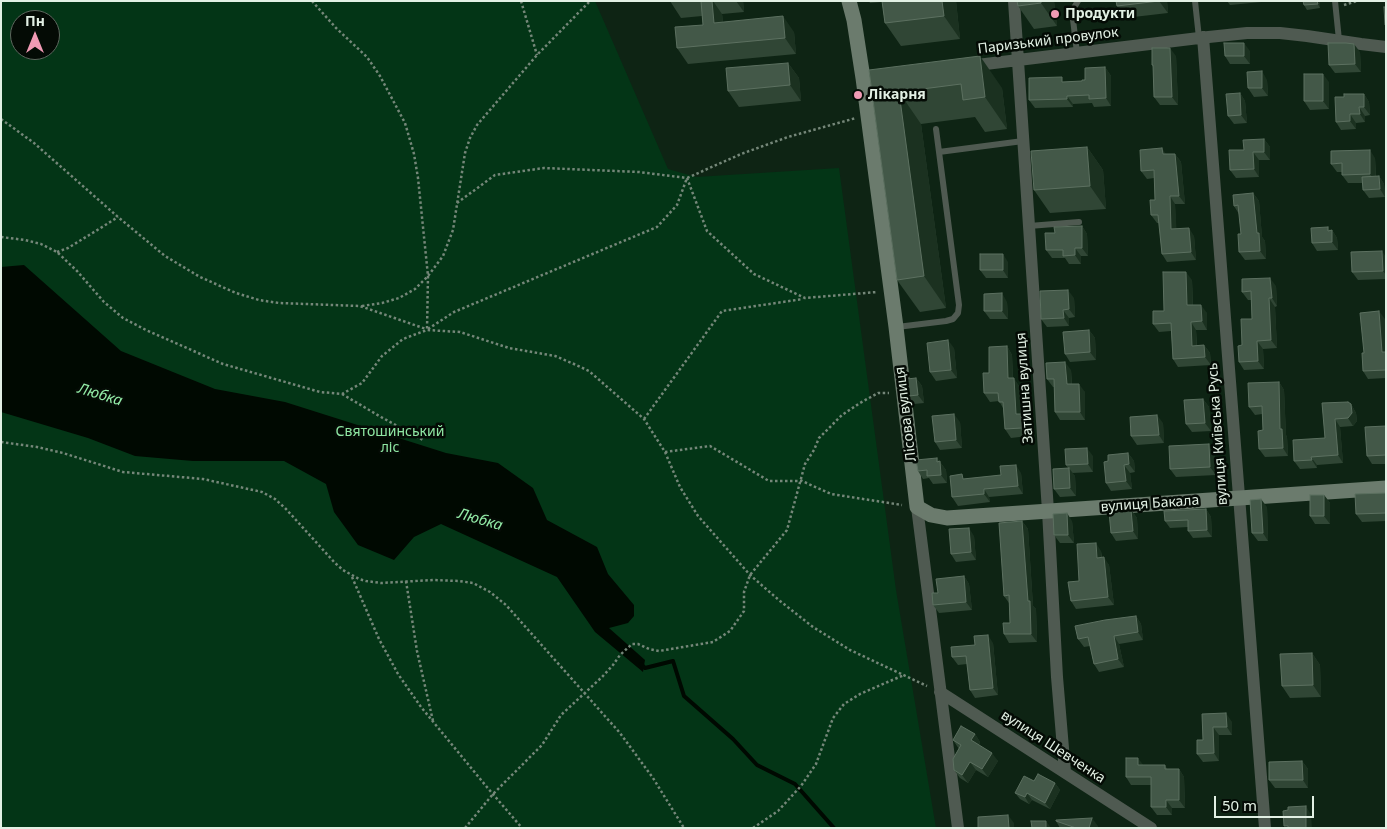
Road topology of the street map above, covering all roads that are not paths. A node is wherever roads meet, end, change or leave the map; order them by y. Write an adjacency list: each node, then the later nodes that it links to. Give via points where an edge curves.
1 (849, 1): 17 (street, Лісова вулиця, via 867,77 867,115)
2 (1014, 1): 10 (street, Затишна вулиця)
3 (1078, 1): 9 (lane, via 1072,11)
4 (1195, 1): 6 (lane)
5 (1335, 1): 7 (lane)
6 (1201, 38): 7 (street, Паризький провулок, via 1280,33); 9 (street, Паризький провулок); 19 (street, вулиця Київська Русь)
7 (1339, 40): 8 (street, Паризький провулок)
8 (1386, 47)
9 (1077, 53): 10 (street, Паризький провулок)
10 (1017, 60): 11 (street, Паризький провулок); 13 (street, Затишна вулиця)
11 (959, 67)
12 (936, 129): 14 (lane)
13 (1023, 141): 14 (lane); 16 (street, Затишна вулиця)
14 (939, 152): 17 (lane, via 958,313 946,322)
15 (1078, 222): 16 (lane)
16 (1029, 226): 21 (street, Затишна вулиця)
17 (896, 327): 20 (street, Лісова вулиця)
18 (1386, 488): 19 (street, вулиця Бакала)
19 (1238, 497): 21 (street, вулиця Бакала); 26 (street, вулиця Київська Русь)
20 (917, 507): 21 (street, вулиця Бакала, via 931,515 947,518); 22 (street, Лісова вулиця)
21 (1048, 511): 23 (street, Затишна вулиця)
22 (940, 692): 23 (street, вулиця Шевченка); 24 (street, Лісова вулиця)
23 (1065, 772): 25 (street, вулиця Шевченка)
24 (958, 828)
25 (1151, 828)
26 (1264, 828)

